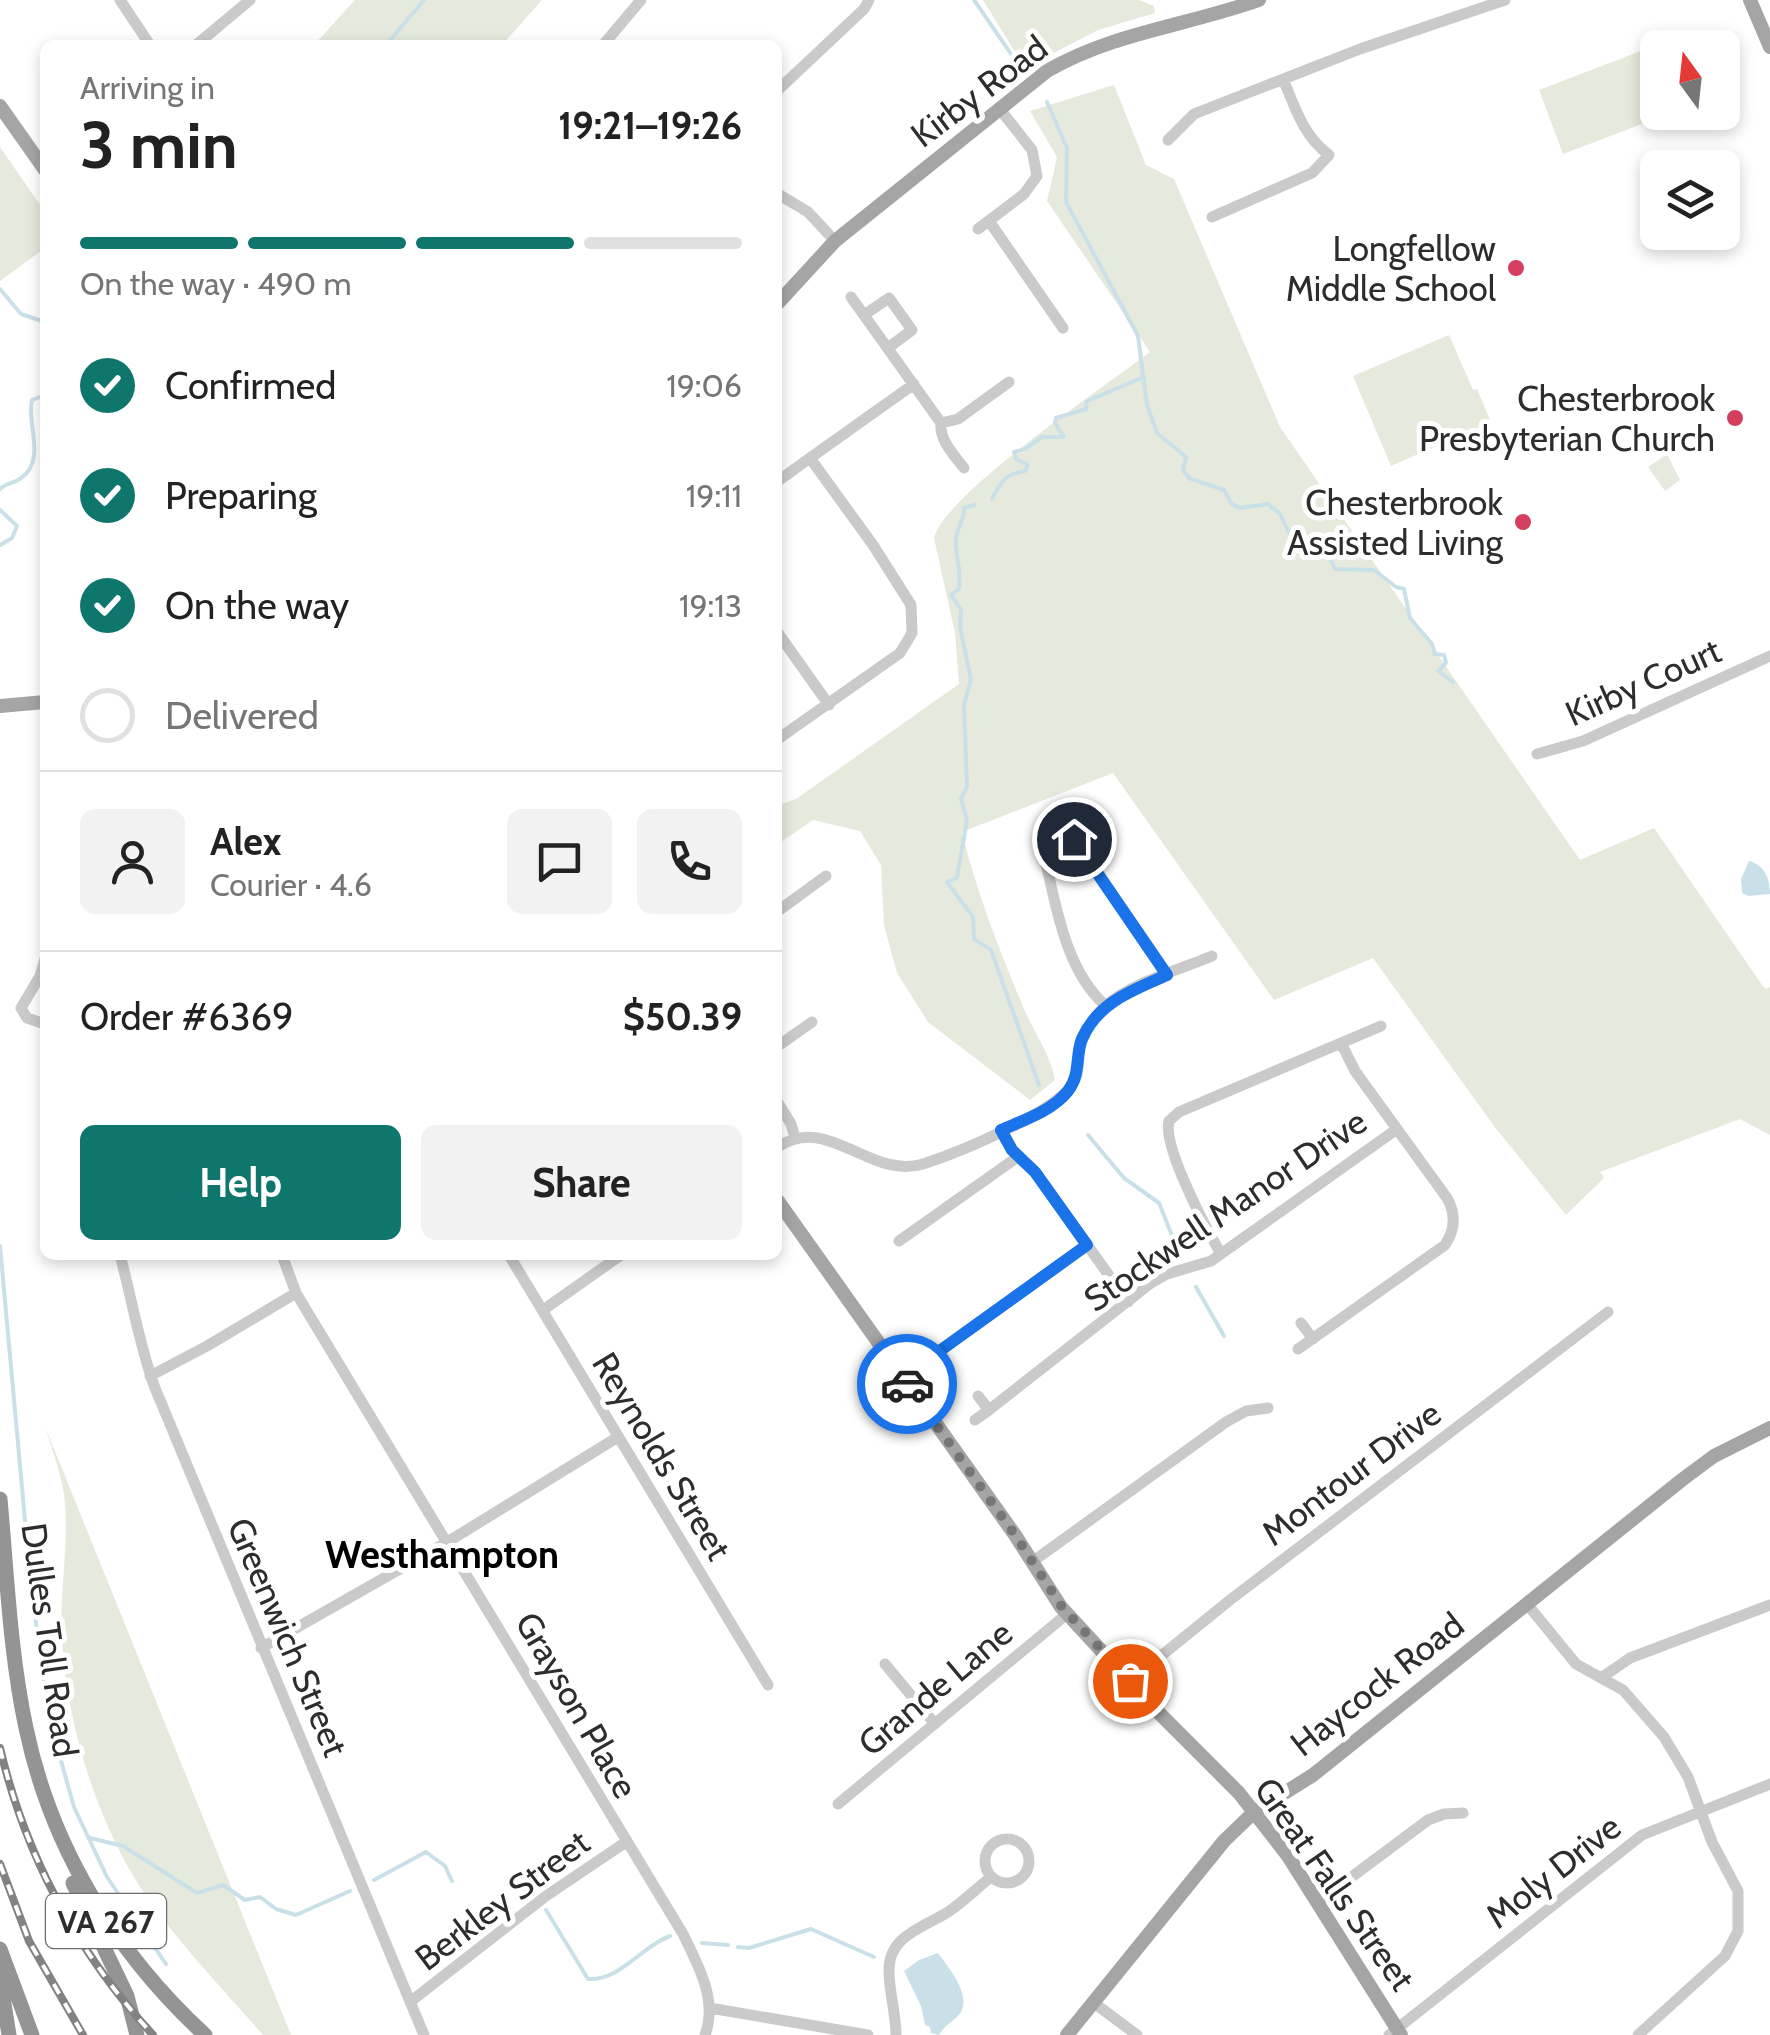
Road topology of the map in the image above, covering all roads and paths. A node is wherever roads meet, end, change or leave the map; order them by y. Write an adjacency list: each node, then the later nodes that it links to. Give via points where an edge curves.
1 (120, 0): 9 (street)
2 (250, 0): 10 (street)
3 (641, 0): 11 (street)
4 (870, 0): 14 (street)
5 (1258, 0): 16 (main road, Kirby Road, via 1099,44)
6 (1505, 0): 8 (street)
7 (1750, 0): 12 (main road)
8 (1466, 6): 13 (street)
9 (147, 40)
10 (202, 40)
11 (606, 40)
12 (1770, 47)
13 (1283, 78): 17 (street, via 1194,114); 20 (street, via 1304,128 1329,155 1312,173)
14 (782, 86)
15 (0, 106): 18 (main road)
16 (999, 108): 21 (street, via 1032,150 1037,176); 23 (main road, Kirby Road)
17 (1168, 140)
18 (40, 160)
19 (782, 196): 23 (street, via 808,212)
20 (1212, 217)
21 (989, 221): 22 (street); 27 (street)
22 (978, 230)
23 (835, 242): 25 (main road, Kirby Road)
24 (851, 297): 26 (street)
25 (782, 299)
26 (864, 315): 28 (street); 28 (street, via 889,298 912,330)
27 (1062, 328)
28 (888, 348): 30 (street)
29 (1010, 382): 31 (street, via 958,419)
30 (914, 384): 31 (street); 32 (street)
31 (941, 423): 33 (street, via 944,441)
32 (810, 458): 34 (street); 38 (street, via 873,545 911,605 914,622 900,653)
33 (964, 468)
34 (782, 478)
35 (782, 639): 38 (street)
36 (1770, 656): 41 (street, Kirby Court)
37 (40, 702): 39 (main road)
38 (829, 705): 40 (street)
39 (0, 706)
40 (782, 736)
41 (1537, 754)
42 (1074, 839): 47 (street)
43 (1042, 846): 49 (street, via 1065,937 1089,989)
44 (826, 876): 45 (street)
45 (782, 909)
46 (1212, 956): 47 (street)
47 (1167, 975): 49 (street)
48 (40, 976): 50 (street, via 21,1008)
49 (1106, 1006): 57 (street, via 1080,1042 1080,1067 1066,1094)
50 (40, 1022)
51 (812, 1022): 53 (street)
52 (1381, 1026): 54 (street)
53 (782, 1043)
54 (1342, 1043): 56 (street); 64 (street, via 1169,1122 1169,1142)
55 (782, 1109): 58 (street)
56 (1397, 1128): 64 (street, Stockwell Manor Drive); 74 (street, via 1450,1204 1450,1238)
57 (1001, 1130): 58 (street, via 909,1166 884,1165 825,1139); 60 (street)
58 (795, 1138): 59 (street)
59 (782, 1145)
60 (1019, 1156): 62 (street); 63 (street)
61 (782, 1208): 77 (main road, Great Falls Street)
62 (899, 1241)
63 (1087, 1245): 70 (street); 77 (street)
64 (1222, 1254): 70 (street, Stockwell Manor Drive, via 1160,1277)
65 (121, 1260): 76 (street, Greenwich Street)
66 (284, 1260): 69 (street, Grayson Place)
67 (513, 1260): 71 (street, Reynolds Street)
68 (614, 1260): 71 (street)
69 (296, 1292): 76 (street); 85 (street, Grayson Place)
70 (1128, 1302): 80 (street, Stockwell Manor Drive)
71 (543, 1310): 83 (street, Reynolds Street)
72 (1608, 1312): 93 (street, Montour Drive)
73 (1302, 1323): 74 (street)
74 (1313, 1339): 75 (street)
75 (1298, 1350)
76 (150, 1376): 90 (street, Greenwich Street)
77 (902, 1378): 86 (main road, Great Falls Street)
78 (978, 1396): 80 (street)
79 (1268, 1408): 86 (street, via 1226,1422)
80 (988, 1410): 81 (street, Stockwell Manor Drive)
81 (976, 1420)
82 (1770, 1428): 87 (main road, Haycock Road, via 1714,1456)
83 (618, 1437): 85 (street); 94 (street, Reynolds Street)
84 (0, 1499): 97 (highway, Dulles Toll Road / VA 267, via 18,1687)
85 (449, 1542): 90 (street); 102 (street, Grayson Place)
86 (1032, 1562): 89 (main road, Great Falls Street)
87 (1527, 1604): 92 (street, via 1576,1664); 100 (main road, Haycock Road, via 1313,1774)
88 (1770, 1605): 92 (street, via 1630,1658)
89 (1066, 1614): 93 (main road, Great Falls Street); 95 (street, Grande Lane)
90 (262, 1648): 107 (street, Greenwich Street)
91 (884, 1664): 95 (street)
92 (1601, 1678): 99 (street, via 1635,1701 1664,1736)
93 (1130, 1681): 100 (main road, Great Falls Street)
94 (768, 1685)
95 (935, 1724): 98 (street, Grande Lane)
96 (1770, 1784): 99 (street, Moly Drive)
97 (41, 1785): 113 (highway, via 60,1856 126,1996); 114 (highway, Dulles Toll Road / VA 267, via 70,1858 105,1920)
98 (838, 1804)
99 (1700, 1810): 110 (street, Moly Drive, via 1623,1848); 121 (street, via 1738,1891 1738,1931 1714,1969)
100 (1254, 1812): 104 (main road, Great Falls Street); 108 (main road, Haycock Road, via 1202,1866)
101 (1463, 1813): 104 (street, via 1428,1820)
102 (626, 1842): 107 (street, Berkley Street); 109 (street, Grayson Place, via 700,1968)
103 (992, 1877): 118 (street, via 896,1946 888,1968)
104 (1318, 1902): 110 (main road, Great Falls Street)
105 (0, 1949): 112 (highway, VA 267)
106 (0, 1979): 111 (highway)
107 (410, 2002): 115 (street, Greenwich Street)
108 (1094, 2004): 119 (main road, Haycock Road); 120 (street)
109 (710, 2008): 116 (street, Grayson Place); 117 (street)
110 (1396, 2033)
111 (9, 2035)
112 (32, 2035)
113 (137, 2035)
114 (206, 2035)
115 (424, 2035)
116 (705, 2035)
117 (868, 2035)
118 (896, 2035)
119 (1067, 2035)
120 (1137, 2035)
121 (1638, 2035)

